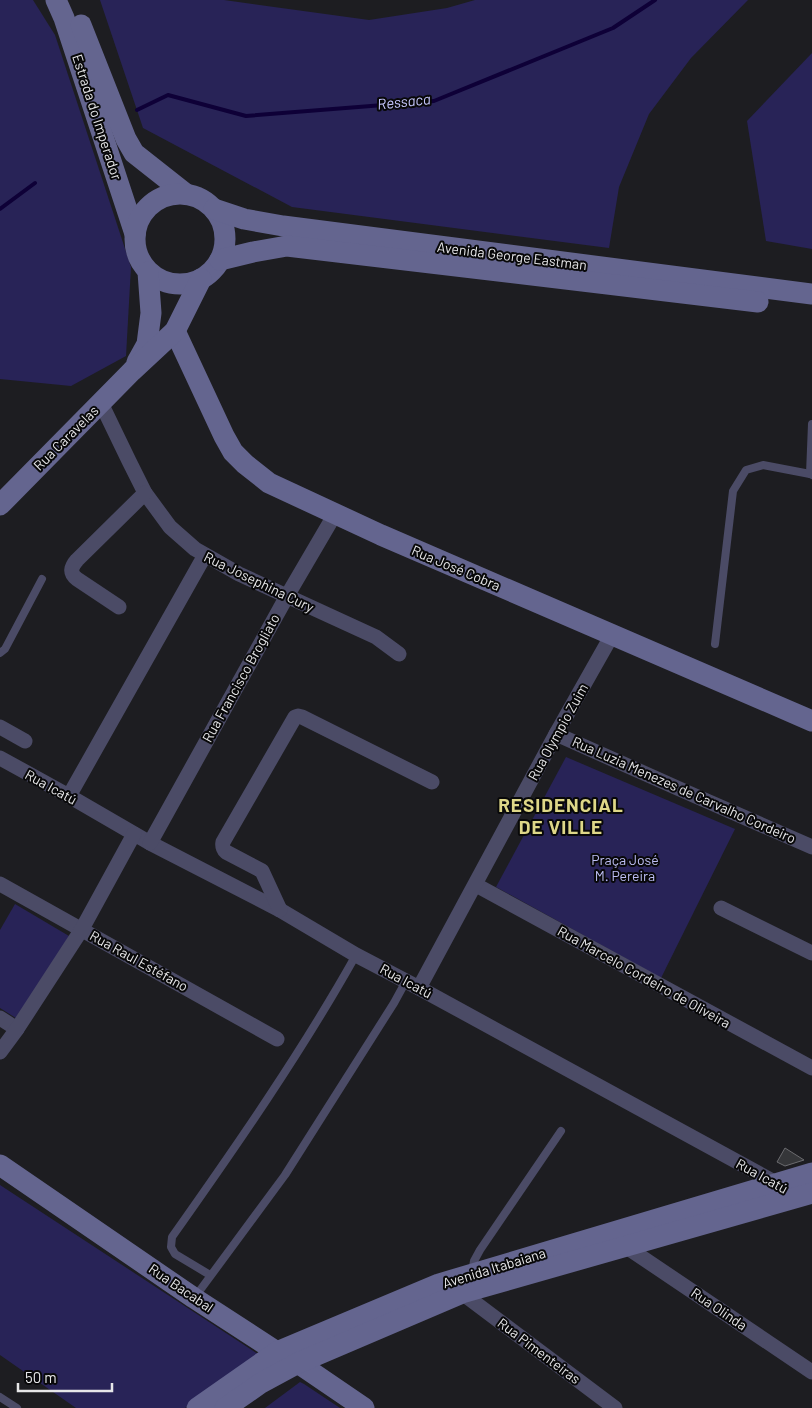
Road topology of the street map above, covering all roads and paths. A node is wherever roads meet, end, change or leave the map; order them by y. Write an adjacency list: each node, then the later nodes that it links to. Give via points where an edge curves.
1 (56, 0): 5 (street, Estrada do Imperador)
2 (70, 0): 3 (street, via 134,153)
3 (186, 194): 4 (street, via 206,201); 5 (street, via 158,199 139,220)
4 (214, 208): 6 (street, via 225,233 225,247); 9 (street, Avenida George Eastman, via 283,226)
5 (135, 234): 7 (street, via 140,260)
6 (220, 260): 8 (street); 10 (street, Avenida George Eastman, via 287,246)
7 (148, 272): 8 (street, via 173,284 188,284); 12 (street, via 151,313 147,344)
8 (201, 279): 11 (street)
9 (812, 294)
10 (812, 308)
11 (176, 331): 12 (street); 18 (street, Rua José Cobra, via 234,452 269,483)
12 (132, 371): 13 (street, Rua Caravelas)
13 (101, 403): 16 (street, Rua Josephina Cury); 17 (street, Rua Caravelas)
14 (812, 424): 15 (lane)
15 (811, 475): 24 (lane, via 763,465 746,470 733,491)
16 (145, 493): 19 (street, Rua Josephina Cury, via 170,527); 22 (street, via 77,560 71,571 73,576)
17 (0, 505)
18 (335, 514): 21 (street, Rua Francisco Brogliato); 23 (street, Rua José Cobra)
19 (205, 555): 21 (street, Rua Josephina Cury); 33 (street)
20 (42, 579): 25 (lane)
21 (287, 596): 26 (street, Rua Josephina Cury, via 376,637); 35 (street, Rua Francisco Brogliato)
22 (119, 607)
23 (612, 635): 27 (street, Rua José Cobra); 29 (street, Rua Olympio Zuim)
24 (715, 644)
25 (0, 653)
26 (399, 654)
27 (812, 721)
28 (0, 727): 30 (street)
29 (556, 734): 36 (street, Rua Luzia Menezes de Carvalho Cordeiro); 38 (street, Rua Olympio Zuim)
30 (25, 741)
31 (0, 758): 33 (street, Rua Icatú)
32 (432, 782): 40 (street, via 302,717 295,717 222,846 226,852 262,871)
33 (69, 796): 34 (street, Rua Icatú)
34 (134, 834): 35 (street, Rua Icatú); 41 (street)
35 (150, 843): 40 (street, Rua Icatú)
36 (812, 847)
37 (0, 884): 41 (street, Rua Raul Estéfano)
38 (476, 885): 45 (street, Rua Olympio Zuim); 50 (street, Rua Marcelo Cordeiro de Oliveira)
39 (721, 908): 42 (street)
40 (280, 910): 43 (street, Rua Icatú)
41 (82, 929): 47 (street); 48 (street, Rua Raul Estéfano)
42 (812, 953)
43 (356, 955): 44 (street, Rua Icatú); 57 (lane, via 288,1068 172,1237 171,1246 175,1254)
44 (406, 981): 45 (street, Rua Icatú); 57 (lane, via 285,1175)
45 (419, 988): 54 (street, Rua Icatú)
46 (0, 1018): 47 (street)
47 (17, 1029): 49 (street)
48 (277, 1039)
49 (0, 1052)
50 (812, 1068)
51 (561, 1131): 58 (lane)
52 (0, 1165): 59 (street, Rua Bacabal)
53 (812, 1173): 54 (street, Avenida Itabaiana)
54 (778, 1184): 55 (street, Rua Icatú); 58 (street, Avenida Itabaiana)
55 (808, 1199): 56 (street, Avenida Itabaiana)
56 (625, 1246): 58 (street, Avenida Itabaiana); 62 (street, Rua Olinda)
57 (210, 1275): 59 (lane)
58 (462, 1282): 60 (street, Avenida Itabaiana); 61 (street, Avenida Itabaiana); 68 (street, Rua Pimenteiras)
59 (194, 1298): 60 (street, Rua Bacabal)
60 (277, 1352): 61 (street, Rua Bacabal); 65 (street, Avenida Itabaiana)
61 (298, 1363): 66 (street, Avenida Itabaiana); 67 (street, Rua Bacabal)
62 (812, 1372)
63 (0, 1397): 64 (lane)
64 (17, 1408)
65 (197, 1408)
66 (225, 1408)
67 (364, 1408)
68 (616, 1408)

